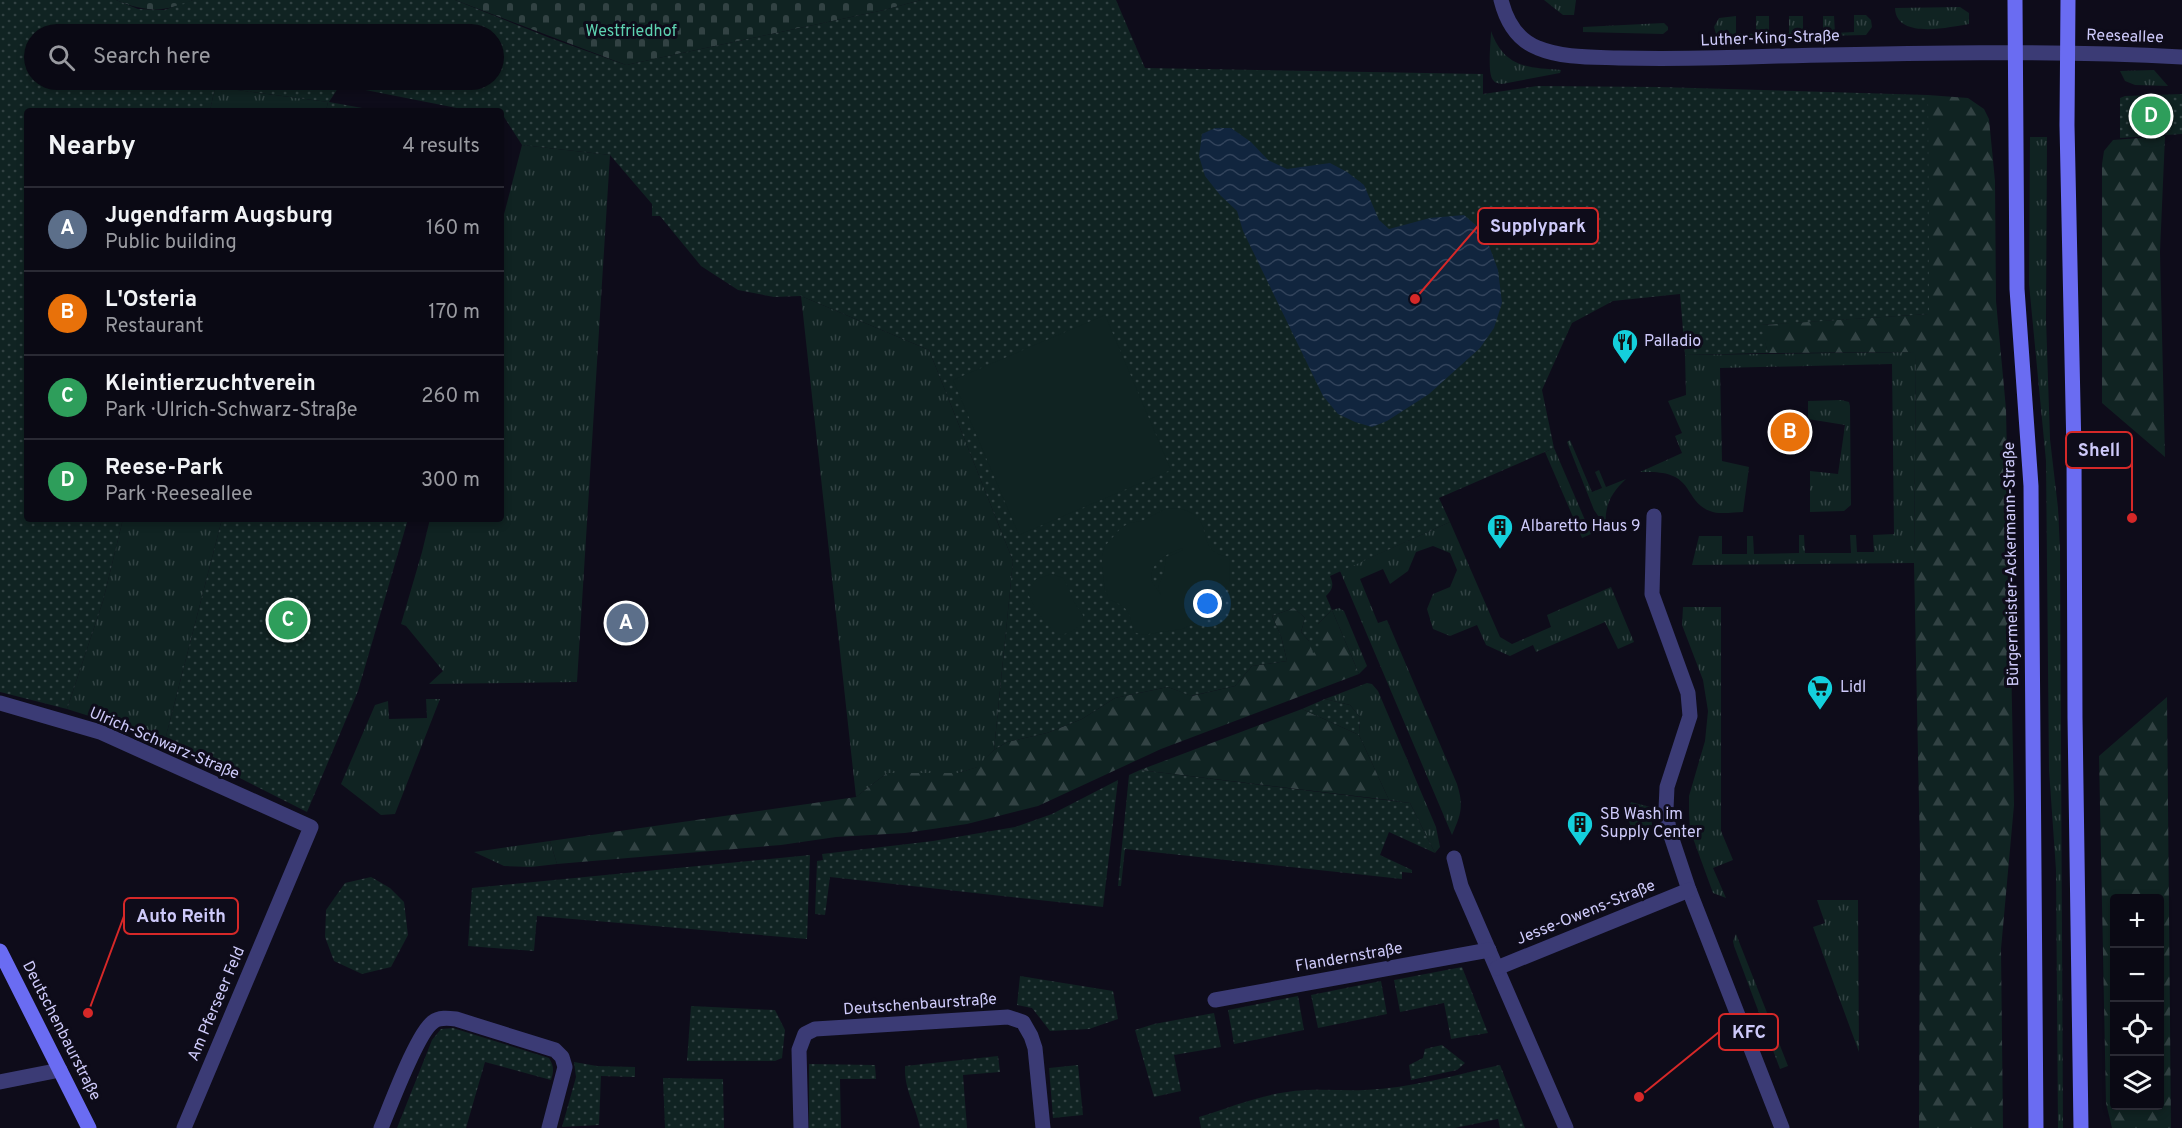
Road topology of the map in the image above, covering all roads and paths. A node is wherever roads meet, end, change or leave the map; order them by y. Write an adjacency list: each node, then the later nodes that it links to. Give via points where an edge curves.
1 (1501, 0): 4 (street, Luther-King-Straße, via 1504,15 1518,35 1536,48 1596,58)
2 (2015, 0): 4 (main road, Bürgermeister-Ackermann-Straße)
3 (2068, 0): 5 (main road)
4 (2015, 53): 5 (street, Luther-King-Straße); 26 (main road, Bürgermeister-Ackermann-Straße, via 2017,289 2031,486)
5 (2067, 53): 6 (street, Reeseallee); 27 (main road)
6 (2182, 57)
7 (1654, 516): 11 (street, via 1652,594 1689,693 1690,716 1667,787 1665,809)
8 (0, 703): 9 (street, Ulrich-Schwarz-Straße, via 100,732)
9 (311, 827): 19 (street, Am Pferseer Feld)
10 (1454, 858): 12 (street, via 1461,886)
11 (1689, 890): 14 (street, Jesse-Owens-Straße); 25 (street)
12 (1489, 950): 14 (street); 15 (street, Flandernstraße)
13 (0, 951): 16 (main road, Deutschenbaurstraße)
14 (1497, 968): 24 (street)
15 (1215, 1000)
16 (60, 1070): 17 (street); 18 (main road, Deutschenbaurstraße)
17 (0, 1082)
18 (89, 1128)
19 (184, 1128)
20 (381, 1128): 21 (street, via 417,1045 433,1022 444,1018 539,1043 562,1057 565,1067)
21 (549, 1128)
22 (801, 1128): 23 (street, Deutschenbaurstraße, via 799,1050 805,1034 815,1029 1008,1017 1023,1022 1035,1048)
23 (1042, 1128)
24 (1566, 1128)
25 (1782, 1128)
26 (2036, 1128)
27 (2081, 1128)

